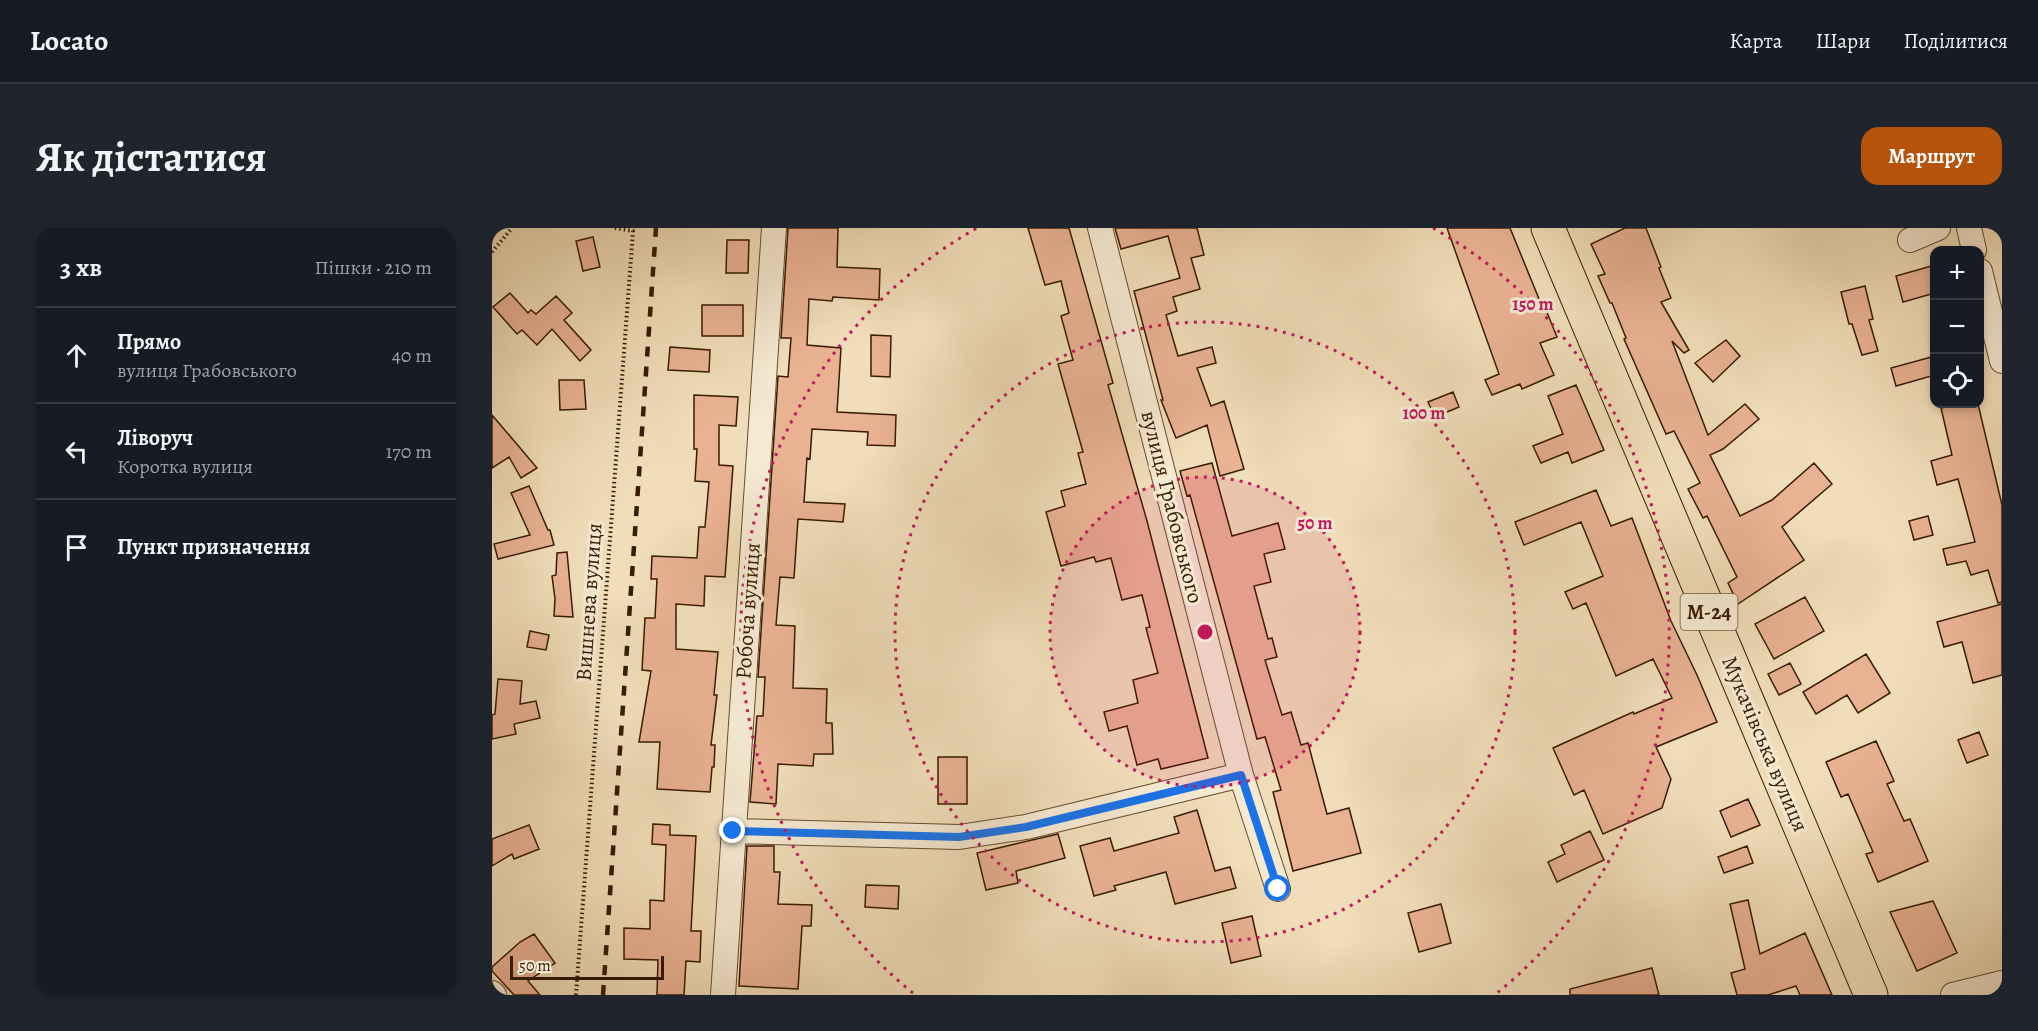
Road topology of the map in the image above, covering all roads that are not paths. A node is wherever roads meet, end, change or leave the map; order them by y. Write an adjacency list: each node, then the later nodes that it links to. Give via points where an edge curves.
1 (774, 228): 11 (street, Робоча вулиця)
2 (1100, 228): 10 (street, вулиця Грабовського)
3 (1548, 228): 15 (highway, Мукачівська вулиця / М-24)
4 (1938, 228): 6 (street)
5 (1969, 228): 7 (street)
6 (1910, 240)
7 (1973, 246)
8 (1984, 288): 9 (street)
9 (2002, 362)
10 (1241, 775): 11 (street, via 1026,827 959,837); 12 (street, вулиця Грабовського)
11 (733, 831): 14 (street, Робоча вулиця)
12 (1278, 889)
13 (2002, 983): 16 (street)
14 (723, 995)
15 (1871, 995)
16 (1953, 995)

